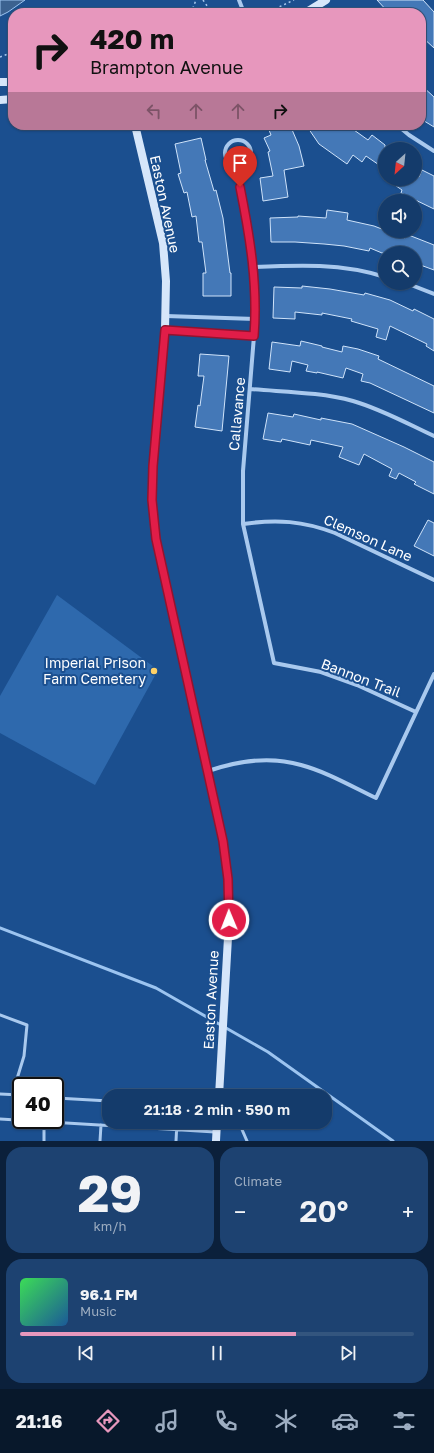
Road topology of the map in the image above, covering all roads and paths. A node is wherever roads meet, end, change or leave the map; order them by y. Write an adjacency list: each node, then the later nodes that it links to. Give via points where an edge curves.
1 (294, 0): 3 (path)
2 (326, 0): 4 (street)
3 (277, 8)
4 (314, 8)
5 (136, 130): 13 (street, Easton Avenue, via 163,243)
6 (403, 130): 7 (street)
7 (434, 151)
8 (238, 166): 8 (street, via 247,162 251,153 247,144 238,140 229,144 225,152 228,162); 9 (street, Callavance)
9 (254, 267): 10 (street, via 304,265 338,267); 14 (street, Callavance)
10 (378, 274)
11 (422, 289): 12 (street)
12 (434, 294)
13 (166, 316): 14 (street); 15 (street, Easton Avenue)
14 (256, 320): 16 (street, Callavance)
15 (165, 330): 16 (street); 24 (street, Easton Avenue, via 152,500 156,539)
16 (254, 336): 17 (street, Callavance)
17 (250, 389): 18 (street, via 323,395 353,401 379,410); 19 (street, Callavance, via 243,471)
18 (434, 436)
19 (243, 524): 20 (street, Clemson Lane, via 278,521 300,522 318,527); 21 (street, Callavance)
20 (434, 580)
21 (274, 663): 23 (street, Bannon Trail, via 321,672 358,685)
22 (434, 674): 23 (street)
23 (416, 712): 24 (street, via 376,798 327,774 300,764 276,760 227,764)
24 (208, 771): 27 (street, Easton Avenue, via 223,841 228,879 229,920)
25 (0, 1015): 26 (lane, via 27,1024 24,1056)
26 (18, 1077)
27 (219, 1089)
28 (0, 1094): 29 (lane)
29 (12, 1095)
30 (64, 1099): 31 (lane)
31 (102, 1100)
32 (0, 1119): 33 (lane)
33 (12, 1120)
34 (64, 1122): 35 (lane)
35 (101, 1125): 38 (lane); 41 (lane)
36 (44, 1129): 40 (lane)
37 (242, 1129): 44 (lane)
38 (176, 1130): 39 (lane); 42 (lane)
39 (217, 1132): 43 (street)
40 (44, 1141)
41 (100, 1141)
42 (176, 1141)
43 (216, 1141)
44 (247, 1141)

